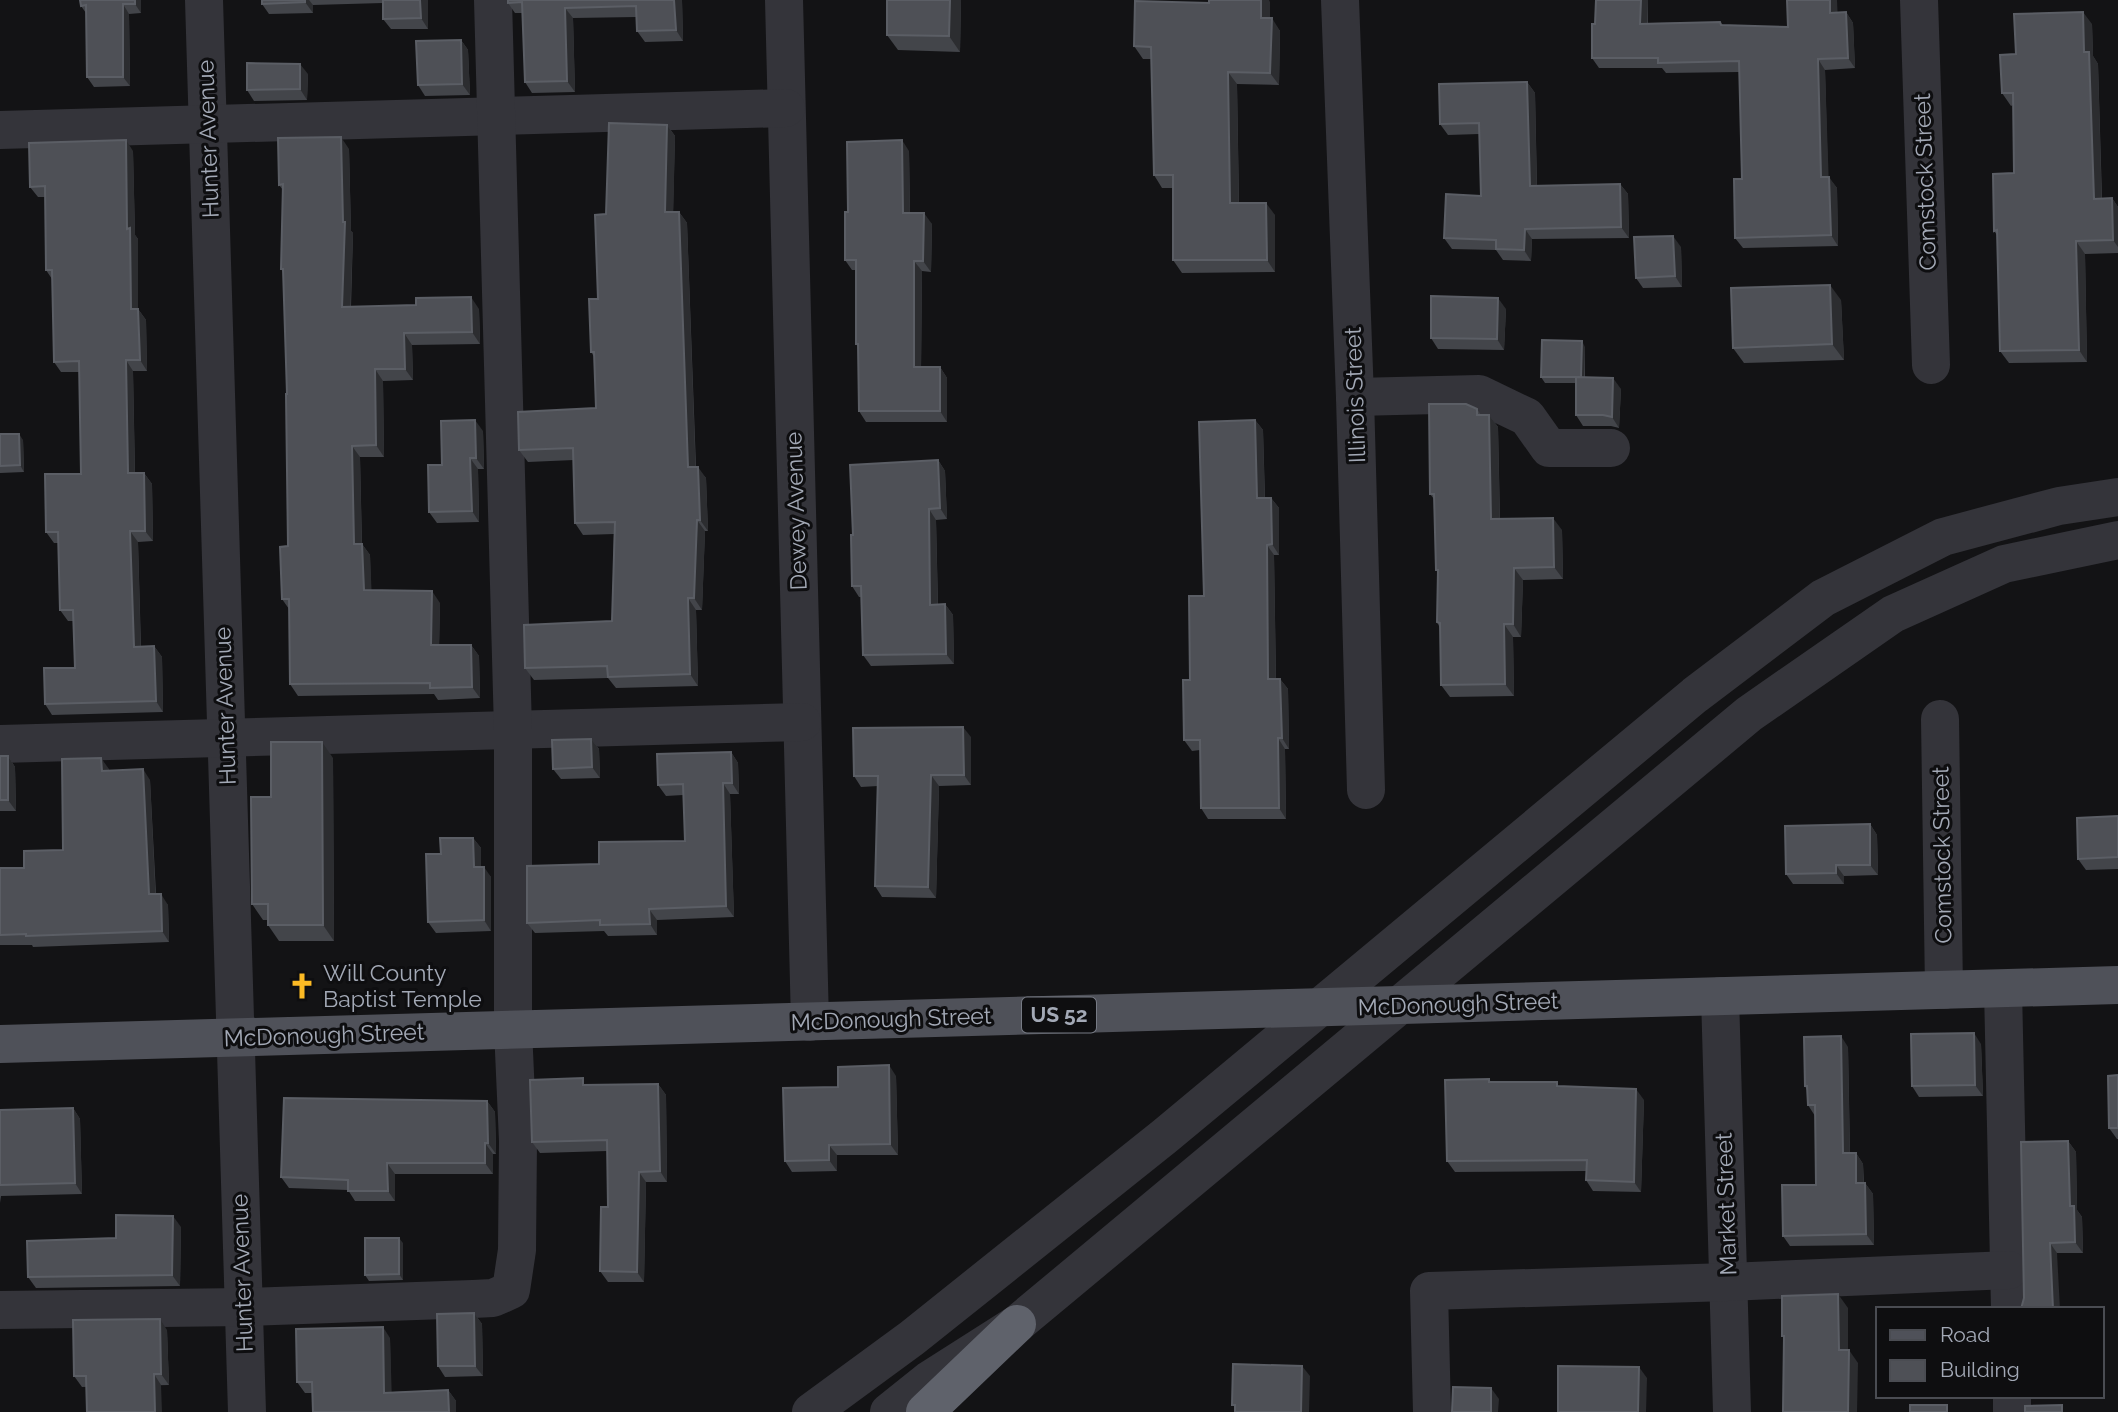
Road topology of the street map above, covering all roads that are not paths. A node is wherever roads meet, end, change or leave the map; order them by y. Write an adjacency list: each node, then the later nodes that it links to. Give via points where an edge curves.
1 (204, 0): 8 (street, Hunter Avenue)
2 (493, 0): 7 (street)
3 (783, 0): 6 (street, Dewey Avenue)
4 (1339, 0): 11 (street, Illinois Street)
5 (1919, 0): 10 (street, Comstock Street)
6 (786, 108): 7 (street); 16 (street, Dewey Avenue)
7 (496, 117): 8 (street); 17 (street)
8 (208, 125): 9 (street); 18 (street, Hunter Avenue)
9 (0, 131)
10 (1931, 365)
11 (1355, 397): 12 (street, via 1479,394 1527,417 1549,449); 20 (street, Illinois Street)
12 (1611, 449)
13 (2118, 497): 36 (street, via 2059,506 1943,537 1823,598 1695,695 1166,1136 912,1338)
14 (2118, 540): 34 (street, via 2004,564 1893,614 1749,714)
15 (1940, 719): 23 (street, Comstock Street)
16 (802, 722): 17 (street); 25 (street, Dewey Avenue)
17 (513, 730): 18 (street); 26 (street)
18 (226, 738): 19 (street); 27 (street, Hunter Avenue)
19 (0, 744)
20 (1366, 790)
21 (2118, 985): 22 (main road, McDonough Street / US 52)
22 (2003, 989): 23 (main road, McDonough Street / US 52); 29 (street)
23 (1944, 990): 24 (main road, McDonough Street / US 52)
24 (1720, 996): 25 (main road, McDonough Street / US 52); 30 (street, Market Street)
25 (810, 1022): 26 (main road, McDonough Street / US 52)
26 (513, 1029): 27 (main road, McDonough Street / US 52); 31 (street, via 517,1250 511,1290 493,1298)
27 (235, 1038): 28 (main road, McDonough Street / US 52); 31 (street, Hunter Avenue)
28 (0, 1044)
29 (2009, 1270): 30 (street); 32 (street)
30 (1728, 1282): 39 (street, via 1429,1291); 40 (street, Market Street)
31 (244, 1307): 33 (street); 35 (street, Hunter Avenue)
32 (2010, 1307)
33 (0, 1310)
34 (1017, 1324): 37 (street, via 929,1380); 38 (highway)
35 (247, 1412)
36 (811, 1412)
37 (889, 1412)
38 (925, 1412)
39 (1432, 1412)
40 (1732, 1412)

